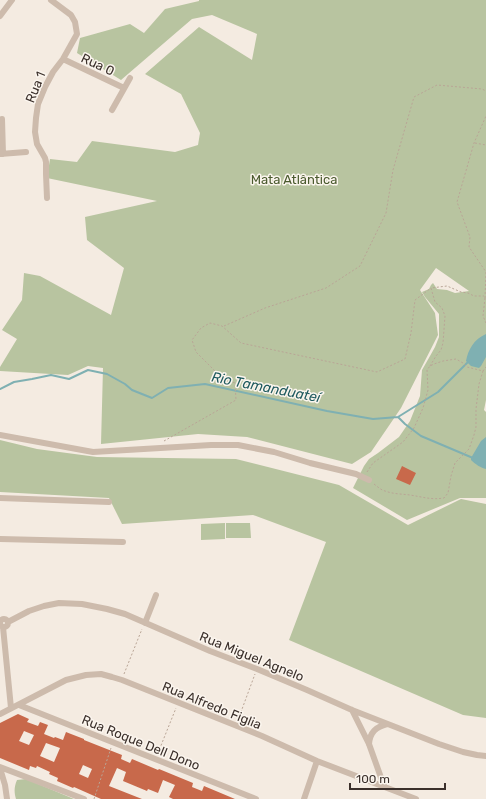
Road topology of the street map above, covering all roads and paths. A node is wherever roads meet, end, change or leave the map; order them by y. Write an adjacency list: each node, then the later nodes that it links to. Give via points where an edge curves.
1 (12, 0): 3 (street)
2 (51, 0): 4 (street, Rua 1, via 71,15 75,22 77,34)
3 (0, 16)
4 (62, 60): 6 (street, Rua 0); 15 (street, Rua 1, via 45,87 36,118 37,144 46,158)
5 (130, 78): 6 (street, Rua 0)
6 (124, 88): 8 (street, Rua 0)
7 (486, 91): 19 (path, via 437,85 414,97 393,170 386,213 360,266 326,288 265,308)
8 (112, 110)
9 (486, 116): 11 (path)
10 (2, 119): 14 (street)
11 (474, 143): 12 (path); 17 (path, via 457,202 470,237 469,247 486,272)
12 (486, 145)
13 (26, 152): 14 (street)
14 (1, 154)
15 (47, 198)
16 (431, 288): 17 (path, via 447,286); 19 (path, via 415,300 405,359 377,372 241,343); 20 (path, via 435,302 442,308 445,316 441,350)
17 (485, 298): 18 (path, via 483,316)
18 (486, 323)
19 (222, 326): 24 (path, via 210,323 201,328 192,340 196,352 222,378 235,383 236,400)
20 (430, 366): 22 (path, via 456,359 467,367); 25 (path, via 427,370 428,390 418,421 404,442 373,462 366,473)
21 (486, 367): 22 (path)
22 (483, 371): 25 (path, via 479,384 474,435 469,449 455,463 448,493 444,498 422,498 385,491)
23 (0, 435): 25 (street, via 93,452 238,445 274,452 356,474)
24 (163, 441)
25 (369, 480)
26 (0, 498): 27 (street)
27 (109, 502)
28 (0, 539): 29 (street)
29 (123, 542)
30 (156, 596): 34 (street)
31 (0, 613): 32 (street)
32 (1, 620): 33 (street, via 5,619); 35 (street, via 0,624)
33 (8, 622): 34 (street, Rua Miguel Agnelo, via 29,611 59,603 107,609); 35 (street, via 6,627)
34 (145, 623): 36 (street, Rua Miguel Agnelo, via 210,652); 37 (path)
35 (3, 627): 40 (street)
36 (257, 669): 41 (street, Rua Miguel Agnelo); 44 (path)
37 (122, 680): 38 (street, Rua Alfredo Figlia); 39 (street, Rua Alfredo Figlia, via 101,674 86,675 66,680)
38 (178, 703): 44 (street, Rua Alfredo Figlia); 48 (path)
39 (18, 705): 40 (street, Rua Alfredo Figlia); 45 (street, Rua Roque Dell Dono)
40 (11, 708): 42 (street, Rua Alfredo Figlia)
41 (352, 710): 43 (street, Rua Miguel Agnelo); 46 (street)
42 (0, 714)
43 (387, 724): 46 (street, via 374,730); 47 (street, Rua Miguel Agnelo, via 464,752)
44 (236, 726): 49 (street, Rua Alfredo Figlia)
45 (112, 742): 48 (street, Rua Roque Dell Dono); 54 (path)
46 (369, 744): 51 (street)
47 (486, 756)
48 (156, 760): 55 (street, Rua Roque Dell Dono)
49 (317, 761): 51 (street, Rua Alfredo Figlia); 56 (street)
50 (0, 767): 52 (street); 53 (street)
51 (384, 786): 57 (street, Rua Alfredo Figlia)
52 (7, 799)
53 (84, 799)
54 (94, 799)
55 (256, 799)
56 (304, 799)
57 (416, 799)

